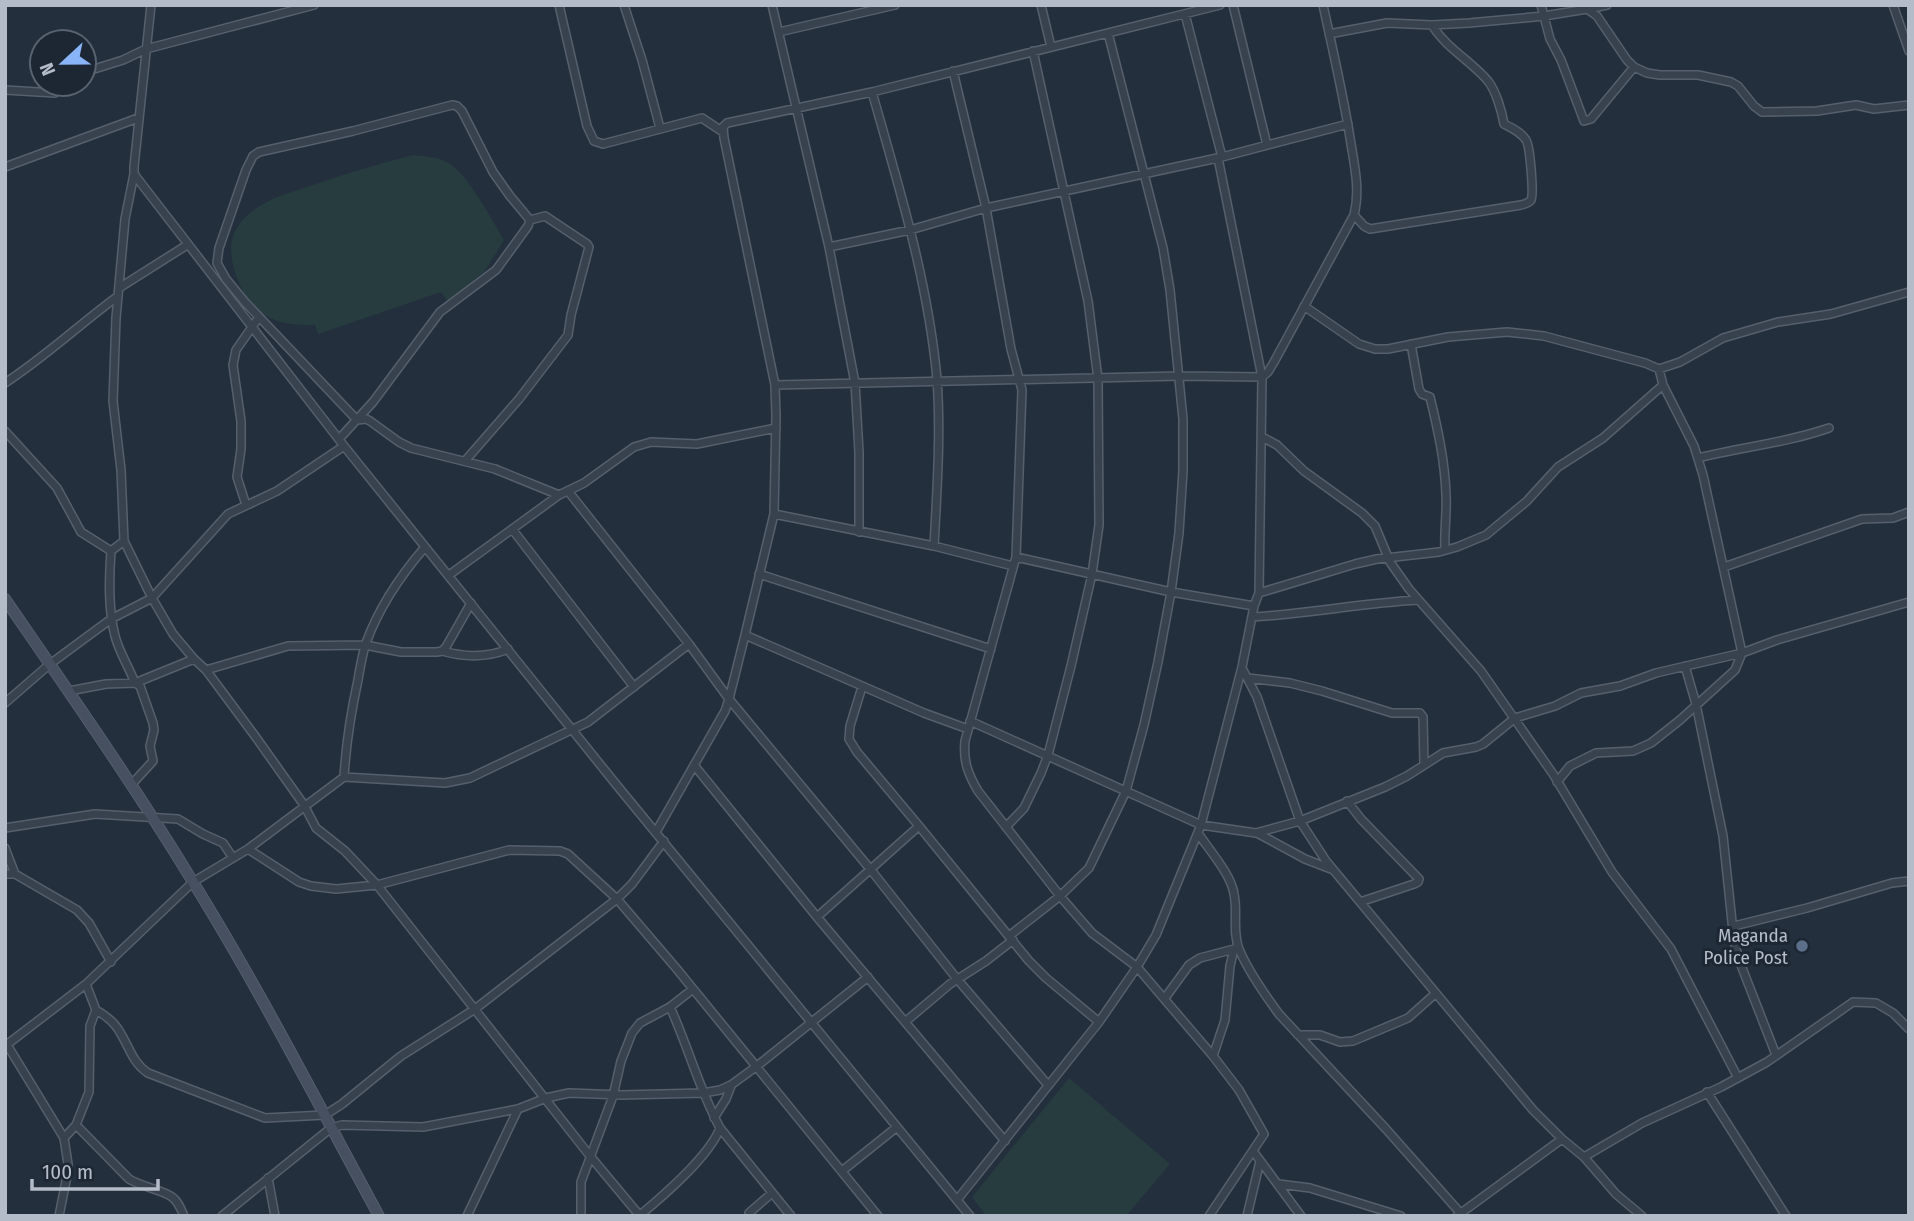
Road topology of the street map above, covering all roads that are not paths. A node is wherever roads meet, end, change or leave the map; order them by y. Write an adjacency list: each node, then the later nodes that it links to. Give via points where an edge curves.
1 (151, 5): 22 (street)
2 (314, 5): 22 (street)
3 (559, 5): 35 (street, via 592,138 603,144)
4 (624, 5): 35 (street)
5 (772, 5): 18 (street)
6 (895, 5): 18 (street)
7 (1041, 5): 21 (street)
8 (1220, 5): 15 (street)
9 (1233, 5): 37 (street)
10 (1323, 5): 20 (street)
11 (1541, 5): 16 (street)
12 (1607, 5): 14 (street)
13 (1893, 5): 24 (street)
14 (1587, 9): 16 (street); 25 (street)
15 (1185, 14): 19 (street); 38 (street)
16 (1544, 16): 17 (street); 25 (street, via 1584,121 1591,119)
17 (1432, 25): 20 (street, via 1387,23); 44 (street, via 1489,83 1504,124 1528,141 1530,201 1370,229)
18 (779, 32): 32 (street)
19 (1108, 33): 21 (street); 41 (street)
20 (1329, 34): 34 (street)
21 (1051, 47): 23 (street)
22 (146, 49): 26 (street); 33 (street)
23 (1033, 51): 27 (street); 42 (street)
24 (1909, 51)
25 (1634, 67): 31 (street, via 1647,73 1731,82 1762,112)
26 (98, 68)
27 (953, 71): 30 (street); 43 (street)
28 (5, 89): 29 (street)
29 (28, 91)
30 (872, 92): 32 (street); 46 (street)
31 (1909, 105)
32 (798, 108): 36 (street, via 727,123); 48 (street)
33 (138, 118): 39 (street); 40 (street)
34 (1348, 124): 37 (street); 44 (street, via 1357,191)
35 (660, 128): 36 (street, via 702,118)
36 (723, 132): 63 (street)
37 (1267, 145): 38 (street)
38 (1220, 158): 41 (street); 57 (street)
39 (5, 167)
40 (134, 173): 47 (street); 49 (street)
41 (1144, 175): 42 (street); 56 (street, via 1167,269)
42 (1065, 192): 43 (street); 58 (street, via 1088,301)
43 (986, 208): 46 (street); 59 (street)
44 (1354, 215): 51 (street)
45 (530, 220): 52 (street, via 493,172 462,111 452,105 259,152 246,170 218,262 226,279); 65 (street, via 496,270 440,312); 72 (street, via 545,216 589,247 568,335)
46 (910, 230): 48 (street); 60 (street)
47 (187, 245): 49 (street); 53 (street)
48 (829, 247): 62 (street)
49 (119, 292): 61 (street, via 35,364); 80 (street, via 113,401)
50 (1909, 292): 55 (street, via 1723,338)
51 (1304, 306): 54 (street, via 1359,344 1374,349); 57 (street)
52 (259, 317): 53 (street); 65 (street)
53 (251, 327): 70 (street); 75 (street, via 236,350 233,365 242,421 237,477)
54 (1411, 344): 55 (street, via 1524,333); 83 (street, via 1419,388 1430,397 1443,454)
55 (1659, 369): 64 (street)
56 (1180, 376): 57 (street); 58 (street); 92 (street, via 1183,471)
57 (1262, 377): 69 (street)
58 (1098, 379): 59 (street); 90 (street, via 1099,525)
59 (1021, 380): 60 (street); 85 (street)
60 (937, 382): 62 (street); 81 (street)
61 (5, 383)
62 (855, 383): 63 (street); 79 (street)
63 (775, 385): 66 (street)
64 (1663, 385): 71 (street); 83 (street, via 1603,438 1558,467 1492,531)
65 (357, 419): 70 (street); 72 (street, via 370,421 411,448)
66 (776, 428): 73 (street, via 697,444 644,443); 77 (street)
67 (1829, 428): 71 (street)
68 (5, 431): 84 (street, via 57,488 81,532)
69 (1262, 437): 86 (street, via 1368,518); 93 (street)
70 (342, 443): 75 (street, via 277,491); 82 (street)
71 (1698, 458): 88 (street)
72 (465, 461): 74 (street)
73 (568, 491): 74 (street); 103 (street)
74 (559, 495): 78 (street)
75 (246, 505): 95 (street, via 222,519)
76 (1909, 512): 88 (street, via 1893,518 1862,519)
77 (774, 514): 79 (street); 89 (street)
78 (512, 528): 91 (street); 116 (street)
79 (859, 531): 81 (street)
80 (124, 541): 84 (street); 95 (street)
81 (934, 545): 87 (street)
82 (425, 547): 91 (street); 104 (street, via 390,593)
83 (1445, 550): 86 (street)
84 (111, 551): 101 (street)
85 (1016, 557): 87 (street); 90 (street)
86 (1389, 558): 93 (street); 96 (street)
87 (1013, 566): 106 (street)
88 (1724, 567): 108 (street)
89 (759, 574): 102 (street); 106 (street)
90 (1092, 574): 92 (street); 125 (street)
91 (449, 575): 98 (street)
92 (1171, 592): 99 (street); 131 (street)
93 (1259, 593): 99 (street)
94 (5, 598): 110 (street)
95 (152, 598): 101 (street); 109 (street)
96 (1418, 600): 100 (street); 122 (street)
97 (1909, 602): 108 (street)
98 (471, 603): 105 (street); 107 (street)
99 (1254, 606): 100 (street)
100 (1252, 617): 112 (street)
101 (111, 619): 110 (street); 115 (street)
102 (745, 635): 117 (street); 119 (street)
103 (689, 644): 116 (street); 119 (street)
104 (365, 645): 107 (street, via 401,652); 113 (street, via 288,646); 128 (street)
105 (508, 649): 107 (street, via 482,656); 124 (street)
106 (991, 649): 123 (street)
107 (442, 651)
108 (1742, 653): 111 (street); 121 (street, via 1735,670)
109 (194, 659): 113 (street); 115 (street)
110 (50, 664): 118 (street); 120 (street)
111 (1685, 666): 121 (street); 122 (street, via 1620,686 1581,692)
112 (1242, 667): 114 (street); 139 (street)
113 (206, 670): 133 (street)
114 (1248, 678): 127 (street, via 1290,683 1392,713 1420,713); 135 (street)
115 (135, 682): 118 (street); 130 (street, via 153,723 153,761)
116 (634, 687): 124 (street)
117 (862, 687): 123 (street, via 924,713); 136 (street, via 849,739)
118 (69, 691): 130 (street)
119 (729, 699): 126 (street); 146 (street)
120 (5, 703)
121 (1696, 704): 129 (street, via 1651,743 1633,751 1596,753 1570,766); 157 (street, via 1723,836)
122 (1515, 718): 127 (street, via 1483,744 1443,753); 129 (street)
123 (969, 724): 125 (street); 137 (street, via 965,765)
124 (573, 730): 128 (street, via 453,782); 140 (street)
125 (1048, 755): 131 (street); 137 (street, via 1024,808)
126 (694, 765): 140 (street); 156 (street)
127 (1424, 765): 132 (street)
128 (344, 777): 133 (street)
129 (1557, 782): 180 (street, via 1612,872 1671,949)
130 (131, 785): 134 (street)
131 (1126, 791): 139 (street); 153 (street, via 1089,868)
132 (1347, 801): 135 (street); 155 (street, via 1419,879)
133 (304, 805): 144 (street); 152 (street, via 316,828)
134 (151, 816): 138 (street, via 95,814); 145 (street, via 178,818 223,843); 151 (street)
135 (1300, 821): 141 (street); 147 (street)
136 (919, 826): 146 (street); 158 (street)
137 (1006, 827): 153 (street)
138 (5, 828)
139 (1199, 829): 141 (street); 159 (street, via 1233,888); 161 (street, via 1156,935)
140 (656, 832): 142 (street)
141 (1256, 833): 147 (street)
142 (664, 841): 154 (street); 171 (street)
143 (5, 848): 149 (street)
144 (248, 849): 145 (street); 152 (street, via 311,886 336,890)
145 (233, 858): 151 (street)
146 (870, 870): 156 (street); 163 (street)
147 (1333, 870): 155 (street)
148 (5, 874): 149 (street)
149 (15, 874): 160 (street, via 77,910)
150 (1909, 881): 157 (street)
151 (193, 882): 160 (street); 188 (street)
152 (377, 885): 154 (street, via 509,850 560,851); 169 (street)
153 (1059, 896): 158 (street); 161 (street, via 1093,933)
154 (617, 899): 165 (street); 169 (street)
155 (1360, 902): 166 (street)
156 (817, 916): 162 (street)
157 (1734, 926): 177 (street, via 1739,961)
158 (1011, 938): 163 (street); 173 (street, via 1038,970)
159 (1237, 949): 167 (street, via 1189,965); 175 (street, via 1268,999); 178 (street, via 1230,966 1225,1020)
160 (111, 962): 164 (street)
161 (1138, 967): 167 (street); 173 (street)
162 (868, 977): 171 (street); 172 (street)
163 (957, 979): 172 (street); 182 (street)
164 (86, 984): 170 (street); 176 (street)
165 (693, 989): 168 (street); 179 (street)
166 (1436, 993): 175 (street, via 1408,1018 1353,1041); 195 (street)
167 (1165, 998): 178 (street)
168 (670, 1007): 184 (street); 185 (street, via 635,1027)
169 (475, 1009): 186 (street); 188 (street, via 401,1056)
170 (96, 1010): 188 (street, via 114,1023 133,1059 148,1073 265,1118); 190 (street, via 90,1026 89,1092)
171 (811, 1021): 179 (street); 191 (street)
172 (905, 1022): 196 (street)
173 (1099, 1022): 182 (street)
174 (1909, 1029): 177 (street, via 1876,1003 1853,1002)
175 (1298, 1035): 206 (street)
176 (6, 1045): 194 (street)
177 (1776, 1055): 180 (street)
178 (1213, 1056): 197 (street, via 1264,1134)
179 (757, 1066): 181 (street); 201 (street)
180 (1738, 1078): 183 (street)
181 (732, 1085): 184 (street); 189 (street)
182 (1048, 1085): 196 (street)
183 (1707, 1092): 199 (street); 224 (street)
184 (703, 1093): 185 (street); 189 (street)
185 (613, 1096): 186 (street, via 576,1093); 198 (street)
186 (546, 1098): 187 (street); 198 (street)
187 (518, 1108): 192 (street, via 424,1127 354,1124); 213 (street)
188 (325, 1115): 192 (street)
189 (714, 1118): 193 (street)
190 (76, 1125): 194 (street); 209 (street, via 130,1179 169,1195)
191 (897, 1127): 201 (street); 205 (street)
192 (331, 1128): 202 (street); 212 (street)
193 (720, 1128): 204 (street); 215 (street, via 682,1178)
194 (65, 1138): 208 (street, via 68,1164)
195 (1562, 1139): 199 (street); 206 (street)
196 (1005, 1141): 205 (street)
197 (1253, 1151): 200 (street); 220 (street)
198 (590, 1156): 214 (street, via 581,1182); 215 (street)
199 (1584, 1157): 207 (street)
200 (1260, 1161): 203 (street); 221 (street)
201 (842, 1171): 218 (street)
202 (268, 1178): 210 (street); 211 (street)
203 (1279, 1184): 222 (street); 223 (street, via 1311,1188)
204 (772, 1193): 216 (street); 217 (street)
205 (957, 1199): 219 (street)
206 (1460, 1215)
207 (1637, 1215)
208 (59, 1216)
209 (184, 1216)
210 (222, 1216)
211 (275, 1216)
212 (379, 1216)
213 (467, 1216)
214 (581, 1216)
215 (640, 1216)
216 (749, 1216)
217 (791, 1216)
218 (878, 1216)
219 (970, 1216)
220 (1209, 1216)
221 (1247, 1216)
222 (1301, 1216)
223 (1401, 1216)
224 (1786, 1216)

